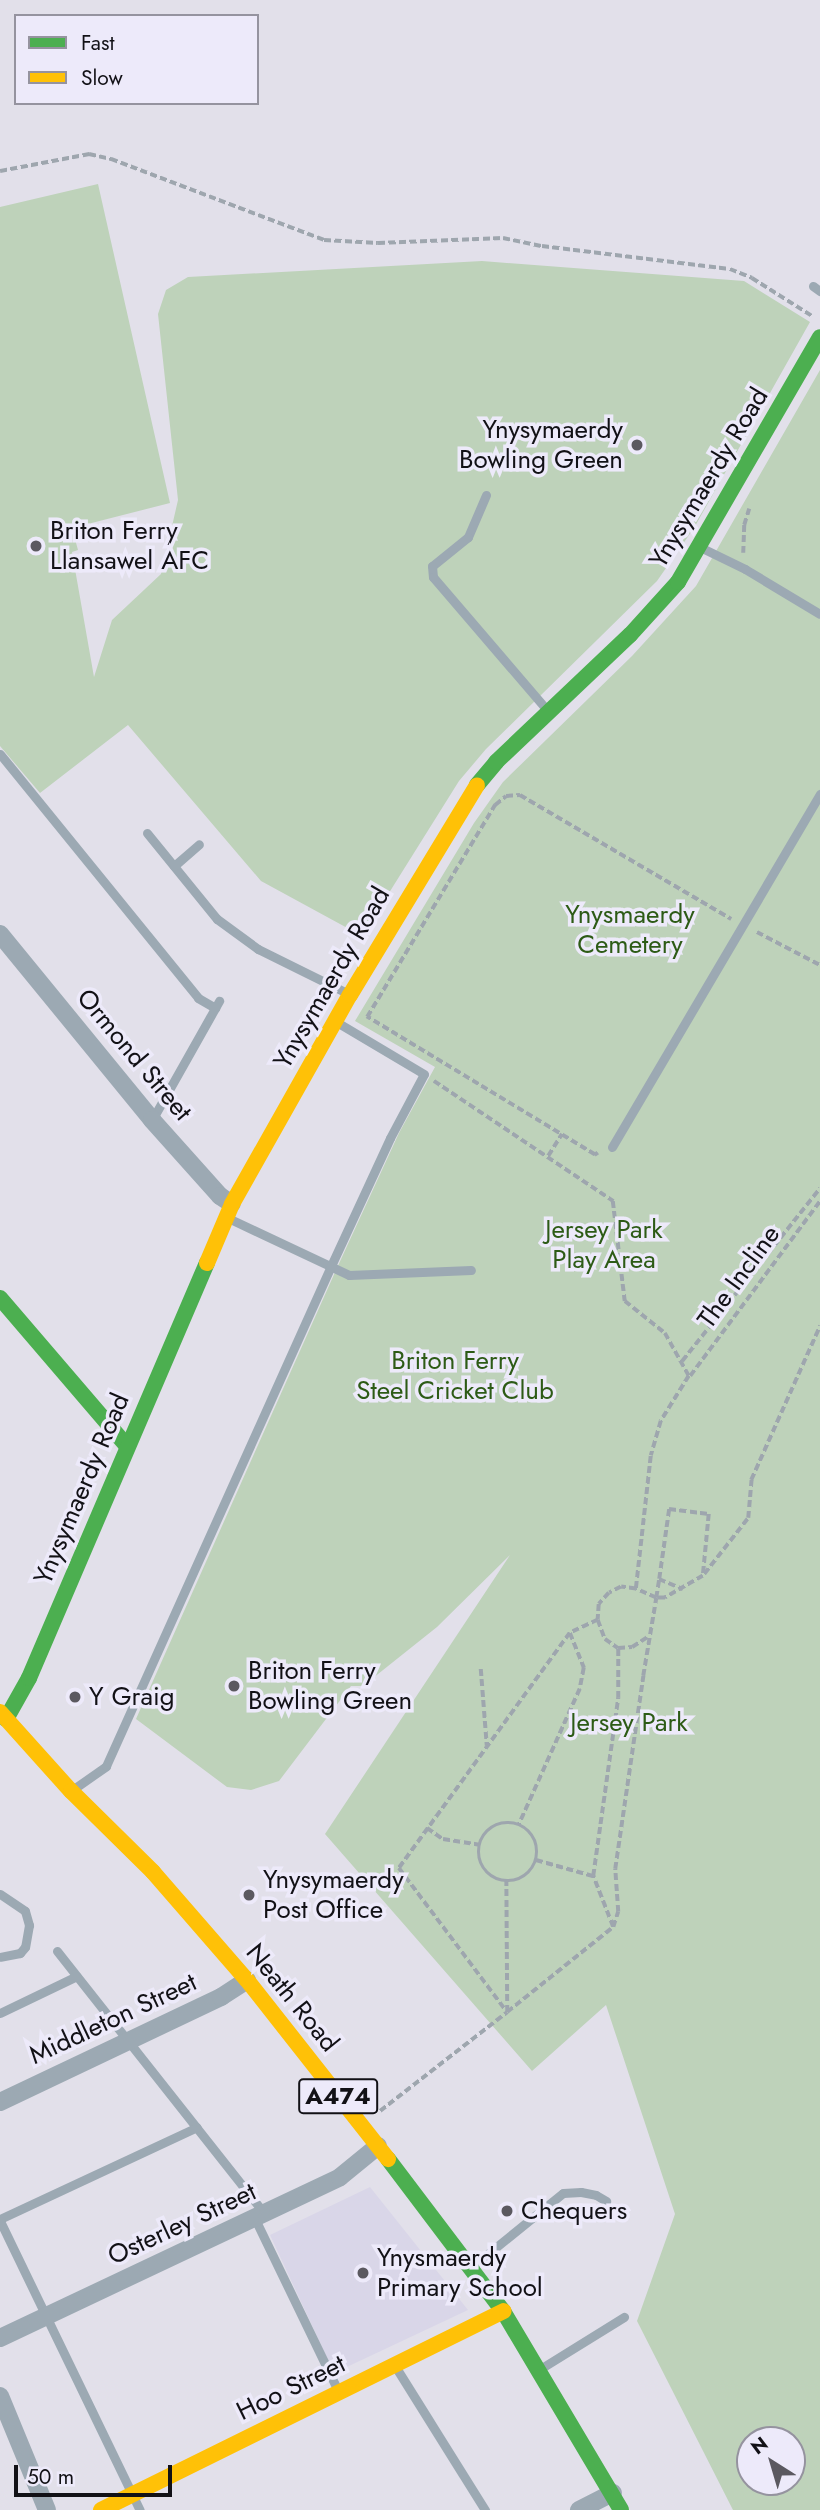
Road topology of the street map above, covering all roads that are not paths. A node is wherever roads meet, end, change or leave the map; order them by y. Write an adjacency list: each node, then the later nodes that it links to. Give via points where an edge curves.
1 (820, 337): 3 (street, Ynysymaerdy Road)
2 (486, 495): 5 (lane, via 468,537 432,566 433,577)
3 (700, 547): 4 (lane); 5 (street, Ynysymaerdy Road, via 678,582 630,635)
4 (820, 614)
5 (549, 713): 12 (street, Ynysymaerdy Road, via 469,794)
6 (0, 754): 14 (lane, via 198,998 217,1005)
7 (820, 794): 15 (lane)
8 (147, 833): 10 (lane)
9 (199, 844): 10 (lane)
10 (174, 866): 12 (lane, via 217,919 247,942)
11 (0, 934): 14 (street, Ormond Street)
12 (350, 995): 13 (street, Ynysymaerdy Road)
13 (335, 1021): 16 (street, Ynysymaerdy Road); 17 (lane, via 424,1074)
14 (152, 1120): 16 (street, Ormond Street)
15 (612, 1147)
16 (229, 1211): 17 (lane, Ormond Street); 20 (street, Ynysymaerdy Road)
17 (330, 1268): 18 (lane, Ormond Street, via 349,1275); 22 (lane, via 106,1766)
18 (471, 1270)
19 (0, 1298): 20 (street)
20 (126, 1445): 21 (street, Ynysymaerdy Road, via 29,1678)
21 (2, 1720): 22 (street, Neath Road / A474)
22 (71, 1791): 27 (street, Neath Road / A474, via 153,1872)
23 (0, 1894): 25 (lane, via 25,1911 29,1925 20,1953)
24 (57, 1951): 26 (lane)
25 (0, 1957)
26 (77, 1976): 28 (lane); 29 (lane)
27 (247, 1980): 29 (street, Middleton Street); 32 (street, Neath Road / A474)
28 (0, 2013)
29 (130, 2042): 30 (street, Middleton Street); 31 (lane)
30 (0, 2102)
31 (197, 2127): 34 (lane); 35 (lane)
32 (378, 2146): 34 (street, Osterley Street, via 340,2177); 36 (street, Neath Road / A474)
33 (606, 2201): 36 (lane, via 582,2192 563,2193)
34 (260, 2217): 38 (street, Osterley Street); 43 (lane)
35 (0, 2220): 38 (lane)
36 (470, 2268): 37 (street, Neath Road / A474)
37 (503, 2312): 41 (street, Hoo Street); 42 (street, Neath Road / A474)
38 (47, 2316): 40 (street, Osterley Street); 45 (lane)
39 (624, 2317): 42 (lane)
40 (0, 2338)
41 (394, 2365): 43 (street, Hoo Street); 50 (lane)
42 (539, 2370): 46 (street, Neath Road / A474)
43 (338, 2391): 45 (street, Hoo Street)
44 (0, 2396): 47 (street)
45 (132, 2494): 48 (street, Hoo Street); 49 (lane)
46 (617, 2502): 51 (street)
47 (47, 2510)
48 (101, 2510)
49 (140, 2510)
50 (485, 2510)
51 (579, 2510)

